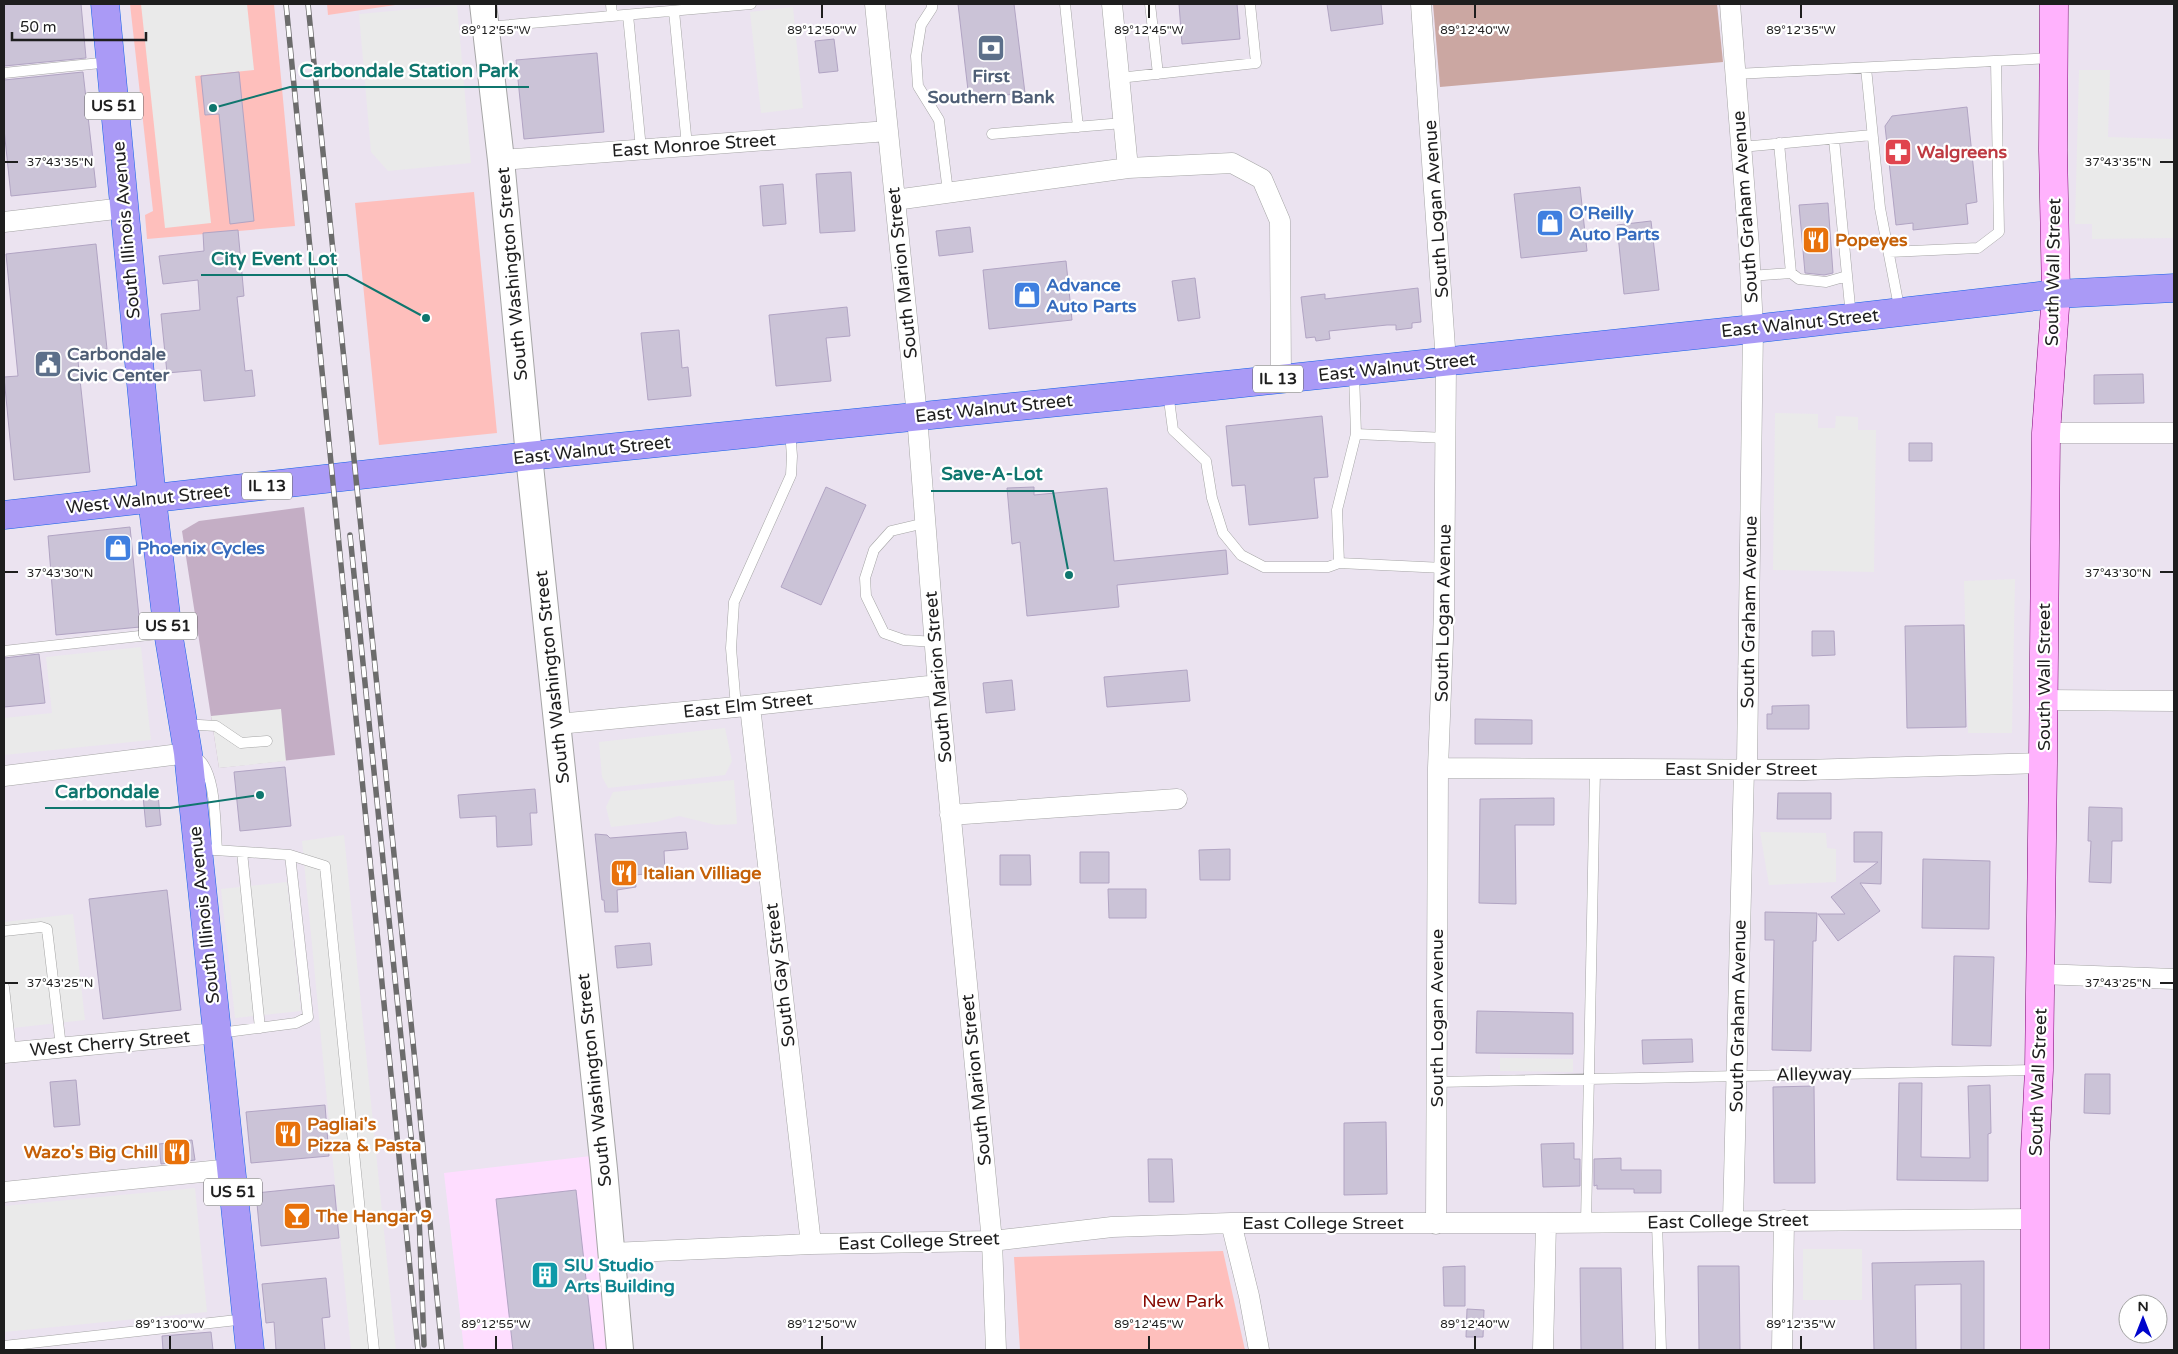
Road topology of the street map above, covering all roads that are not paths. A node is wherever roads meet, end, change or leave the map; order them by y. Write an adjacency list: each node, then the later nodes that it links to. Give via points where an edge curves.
1 (105, 4): 19 (highway, South Illinois Avenue / US 51)
2 (611, 4): 16 (lane)
3 (751, 4): 13 (lane)
4 (875, 4): 27 (street, South Marion Street)
5 (932, 4): 37 (lane, via 921,24 916,56 918,86 939,120)
6 (1065, 4): 26 (lane)
7 (1112, 4): 24 (street)
8 (1150, 4): 22 (lane)
9 (1250, 4): 22 (lane, via 1256,63)
10 (1421, 4): 50 (street, South Logan Avenue)
11 (1730, 4): 23 (street, South Graham Avenue)
12 (2054, 4): 17 (main road, South Wall Street)
13 (674, 11): 14 (lane); 32 (lane)
14 (628, 15): 16 (lane); 34 (lane)
15 (484, 16): 16 (lane); 35 (street, South Washington Street)
16 (612, 16)
17 (2054, 58): 18 (lane); 46 (main road, South Wall Street)
18 (1996, 61): 20 (lane); 41 (lane, via 1999,232 1978,248)
19 (110, 62): 21 (lane); 39 (highway, South Illinois Avenue / US 51)
20 (1866, 68): 23 (lane); 29 (lane)
21 (4, 73)
22 (1158, 74): 24 (lane)
23 (1736, 74): 33 (street, South Graham Avenue)
24 (1119, 78): 25 (street)
25 (1123, 123): 26 (lane); 36 (street)
26 (1078, 127): 28 (lane)
27 (888, 131): 32 (street, East Monroe Street); 38 (street, South Marion Street)
28 (992, 134)
29 (1872, 135): 30 (lane); 41 (lane, via 1880,208)
30 (1834, 139): 31 (lane); 44 (lane)
31 (1779, 143): 33 (lane); 43 (lane)
32 (686, 146): 34 (street, East Monroe Street)
33 (1741, 147): 42 (street, South Graham Avenue)
34 (641, 149): 35 (street, East Monroe Street)
35 (501, 160): 60 (street, South Washington Street)
36 (1128, 168): 37 (street); 52 (street, via 1232,163 1262,178 1280,221)
37 (948, 192): 38 (street)
38 (895, 200): 54 (street, South Marion Street)
39 (124, 208): 40 (street); 62 (highway, South Illinois Avenue / US 51)
40 (4, 222)
41 (1889, 252): 47 (lane)
42 (1750, 276): 43 (lane); 49 (street, South Graham Avenue)
43 (1795, 276): 44 (lane, via 1826,282)
44 (1848, 276): 48 (lane)
45 (2174, 288): 46 (highway, East Walnut Street / IL 13)
46 (2056, 294): 47 (highway, East Walnut Street / IL 13); 56 (main road, South Wall Street)
47 (1900, 312): 48 (highway, East Walnut Street / IL 13)
48 (1852, 318): 49 (highway, East Walnut Street / IL 13)
49 (1753, 329): 50 (highway, East Walnut Street / IL 13); 80 (street, South Graham Avenue, via 1747,764)
50 (1446, 362): 51 (highway, East Walnut Street / IL 13); 59 (street, South Logan Avenue)
51 (1354, 371): 52 (highway, East Walnut Street / IL 13); 58 (lane)
52 (1281, 379): 53 (highway, East Walnut Street / IL 13)
53 (1168, 391): 54 (highway, East Walnut Street / IL 13); 65 (lane, via 1173,430 1206,461 1212,498 1223,533 1241,555 1264,567 1328,567)
54 (917, 416): 55 (highway, East Walnut Street / IL 13); 64 (street, South Marion Street)
55 (790, 429): 60 (highway, East Walnut Street / IL 13); 73 (lane, via 790,475 734,602 731,648)
56 (2046, 433): 57 (street); 71 (main road, South Wall Street)
57 (2174, 433)
58 (1356, 434): 59 (lane); 65 (lane, via 1337,510)
59 (1446, 438): 66 (street, South Logan Avenue)
60 (529, 456): 61 (highway, East Walnut Street / IL 13); 75 (street, South Washington Street)
61 (382, 472): 62 (highway, West Walnut Street / IL 13)
62 (152, 499): 63 (highway, West Walnut Street / IL 13); 67 (highway, South Illinois Avenue / US 51)
63 (4, 515)
64 (925, 523): 68 (street, South Marion Street); 68 (lane, via 891,531 874,550 865,578 866,596 884,633 904,640)
65 (1339, 563): 66 (lane)
66 (1444, 568): 79 (street, South Logan Avenue)
67 (168, 632): 69 (lane); 74 (highway, South Illinois Avenue / US 51)
68 (935, 642): 70 (street, South Marion Street)
69 (4, 650)
70 (938, 685): 73 (street, East Elm Street); 84 (street, South Marion Street)
71 (2044, 700): 72 (street); 78 (main road, South Wall Street)
72 (2174, 701)
73 (743, 706): 75 (street, East Elm Street); 111 (street, South Gay Street)
74 (183, 724): 76 (lane, via 216,726 241,743); 77 (highway, South Illinois Avenue / US 51)
75 (558, 724): 112 (street, South Washington Street)
76 (267, 740)
77 (188, 753): 82 (street); 85 (highway, South Illinois Avenue / US 51)
78 (2043, 763): 80 (street, East Snider Street); 89 (main road, South Wall Street)
79 (1438, 768): 81 (street, East Snider Street); 99 (street, South Logan Avenue)
80 (1744, 769): 81 (street, East Snider Street); 97 (street, South Graham Avenue)
81 (1596, 770): 98 (lane)
82 (4, 776)
83 (1177, 799): 84 (street)
84 (950, 815): 110 (street, South Marion Street)
85 (208, 850): 86 (lane); 93 (highway, South Illinois Avenue / US 51)
86 (242, 852): 87 (lane); 92 (lane)
87 (290, 855): 92 (lane, via 308,1017 296,1024); 116 (lane, via 325,866)
88 (4, 931): 94 (lane, via 41,927 47,930)
89 (2040, 974): 90 (street); 96 (main road, South Wall Street)
90 (2174, 980)
91 (4, 987): 95 (lane)
92 (260, 1028): 93 (lane)
93 (217, 1033): 94 (street, West Cherry Street); 100 (highway, South Illinois Avenue / US 51)
94 (61, 1047): 95 (street, West Cherry Street)
95 (7, 1052)
96 (2039, 1070): 97 (lane, Alleyway); 102 (main road, South Wall Street)
97 (1736, 1076): 98 (lane, Alleyway); 103 (street, South Graham Avenue)
98 (1589, 1079): 99 (lane, Alleyway); 108 (lane)
99 (1436, 1082): 109 (street, South Logan Avenue)
100 (231, 1169): 101 (street); 113 (highway, South Illinois Avenue / US 51)
101 (4, 1192)
102 (2036, 1219): 104 (street, East College Street); 123 (main road, South Wall Street)
103 (1733, 1220): 104 (street, East College Street); 105 (street, East College Street)
104 (1784, 1220): 122 (street)
105 (1657, 1222): 108 (street, East College Street); 121 (lane)
106 (1231, 1223): 109 (street, East College Street); 110 (street, East College Street, via 1112,1227); 119 (street)
107 (1546, 1223): 108 (street, East College Street); 109 (street, East College Street); 120 (street)
108 (1586, 1223)
109 (1436, 1224)
110 (992, 1241): 111 (street, East College Street); 118 (street, South Marion Street)
111 (811, 1244): 112 (street, East College Street)
112 (612, 1253): 117 (street, South Washington Street)
113 (247, 1319): 114 (lane); 115 (highway, South Illinois Avenue / US 51)
114 (4, 1346)
115 (250, 1350)
116 (374, 1350)
117 (620, 1350)
118 (996, 1350)
119 (1260, 1350)
120 (1543, 1350)
121 (1661, 1350)
122 (1782, 1350)
123 (2035, 1350)

